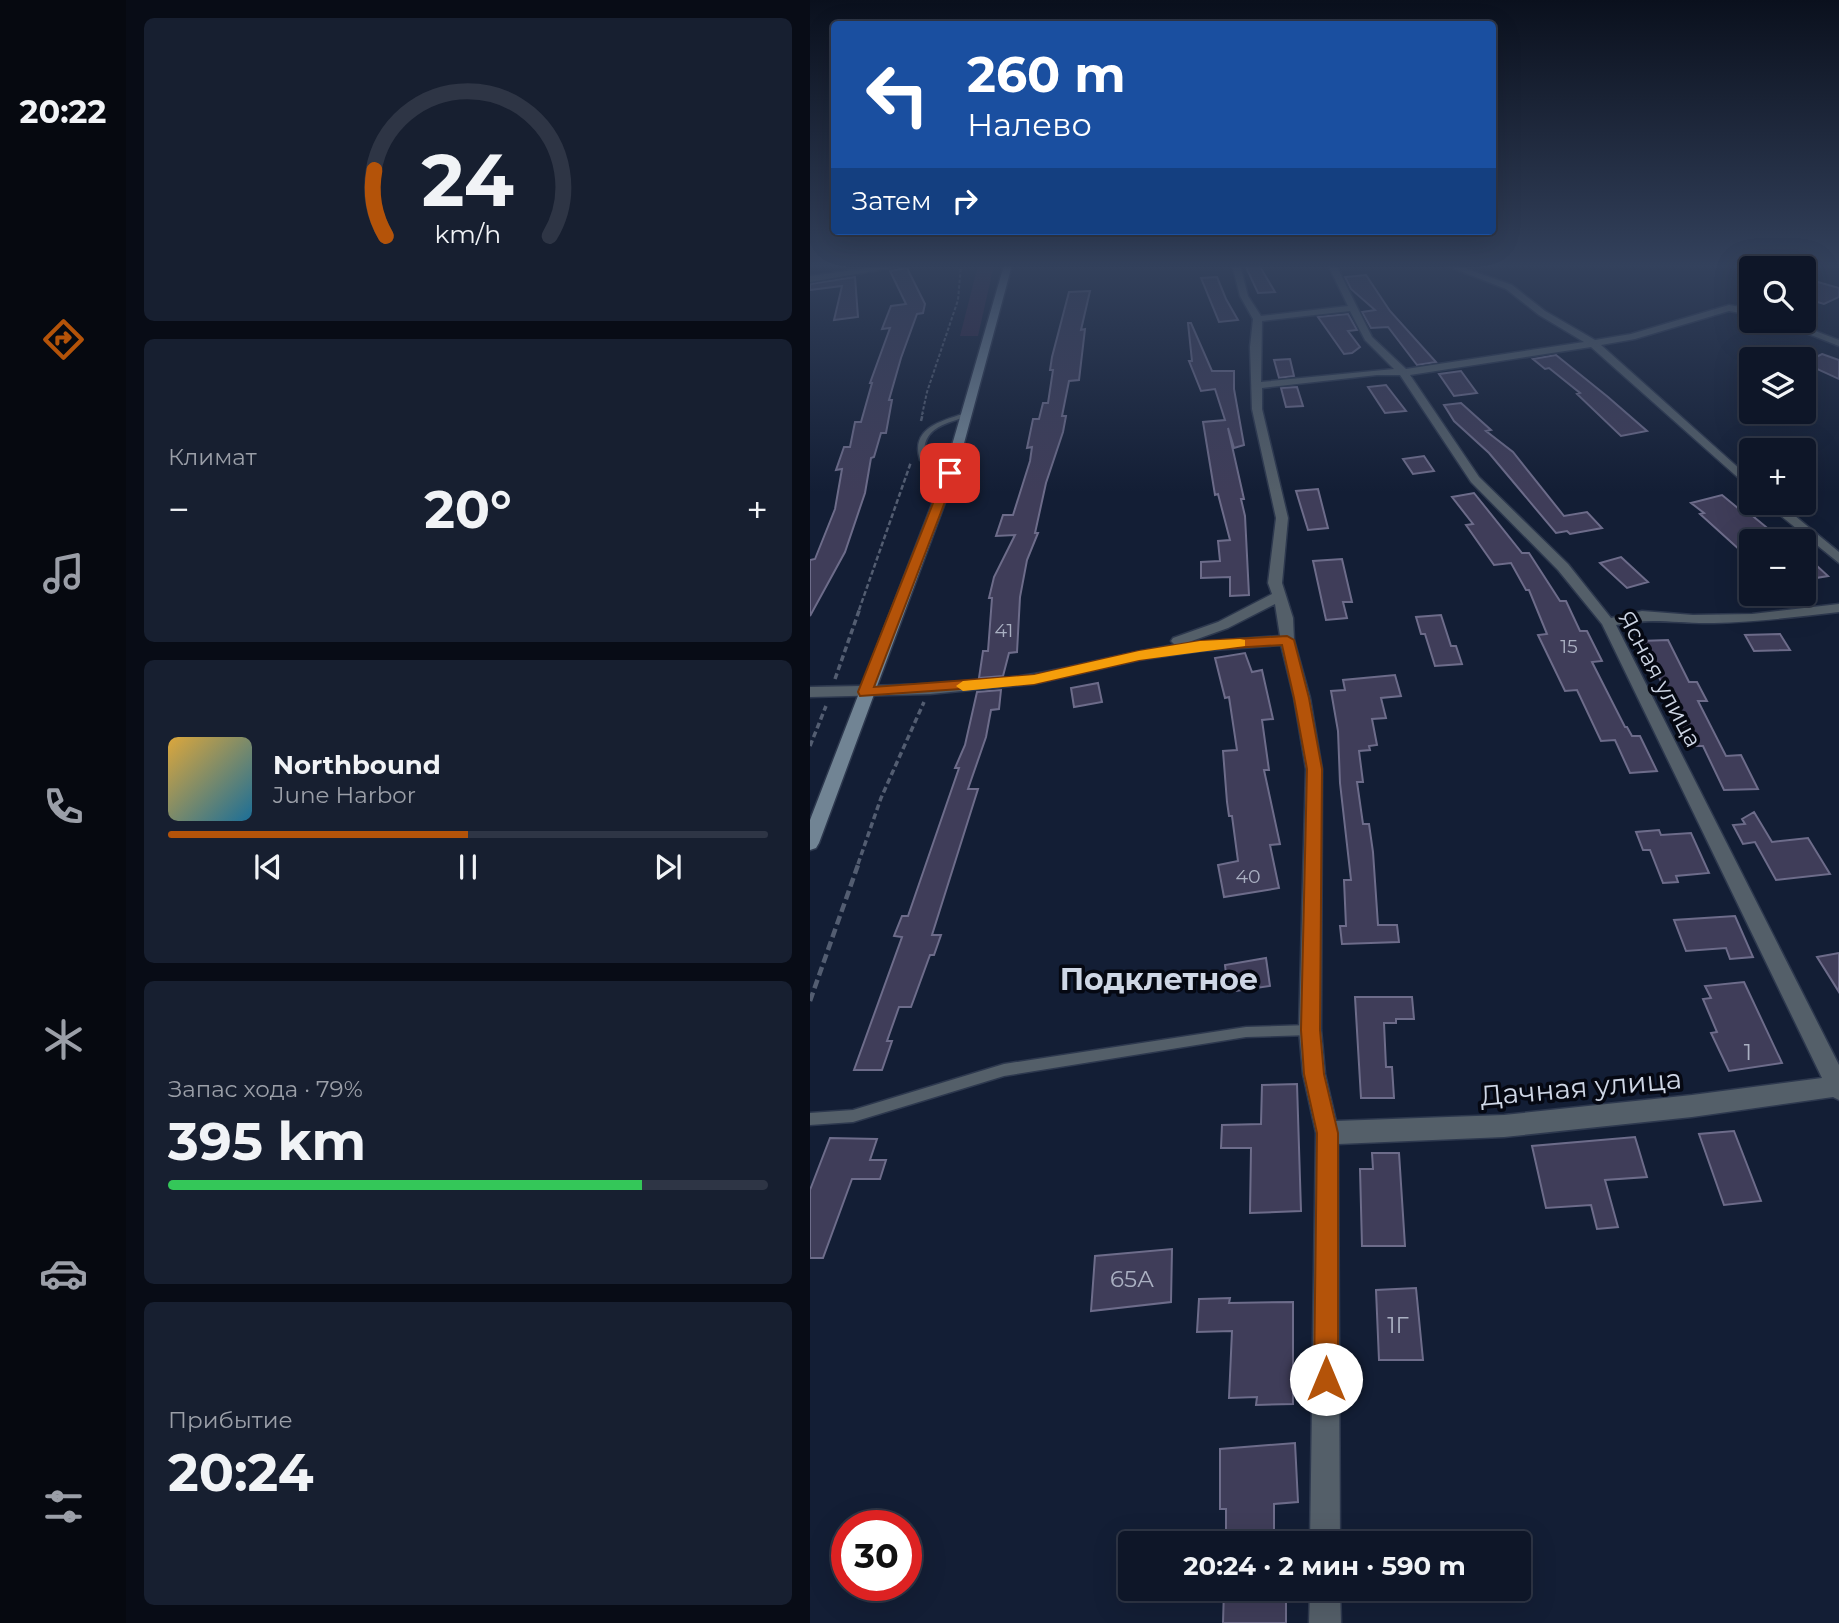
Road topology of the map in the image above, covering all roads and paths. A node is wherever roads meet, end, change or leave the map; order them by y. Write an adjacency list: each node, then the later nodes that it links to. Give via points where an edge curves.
1 (944, 341): 11 (path, via 927,392)
2 (987, 341): 10 (main road)
3 (1256, 341): 9 (street)
4 (1371, 341): 8 (street, Ясная улица)
5 (1589, 341): 7 (street)
6 (1605, 341): 7 (street)
7 (1593, 343): 8 (street); 13 (street)
8 (1403, 372): 9 (street); 18 (street, Ясная улица, via 1474,479 1563,567)
9 (1258, 386): 16 (street, via 1257,409 1282,518 1275,583)
10 (966, 415): 11 (lane, via 940,424); 12 (main road)
11 (919, 443): 12 (lane, via 921,459); 24 (path)
12 (952, 468): 23 (main road)
13 (1739, 475)
14 (1786, 515): 15 (street)
15 (1839, 559)
16 (1279, 596): 19 (street); 20 (street, via 1224,625)
17 (1839, 608): 18 (street, via 1752,618 1642,615)
18 (1608, 623): 29 (street, Ясная улица)
19 (1287, 640): 20 (street); 28 (street, via 1314,769)
20 (1139, 655): 21 (street, via 1034,679)
21 (930, 689): 23 (street); 27 (path, via 881,798)
22 (810, 692): 24 (street)
23 (865, 692): 24 (street); 26 (main road)
24 (831, 693): 25 (path)
25 (810, 746)
26 (810, 843)
27 (810, 1001)
28 (1310, 1030): 30 (lane, via 1246,1031 1004,1070 853,1115); 31 (street)
29 (1838, 1087): 31 (street, Дачная улица, via 1504,1126)
30 (810, 1119)
31 (1327, 1133): 32 (street)
32 (1325, 1531)
33 (1325, 1601): 34 (street)
34 (1325, 1623)

